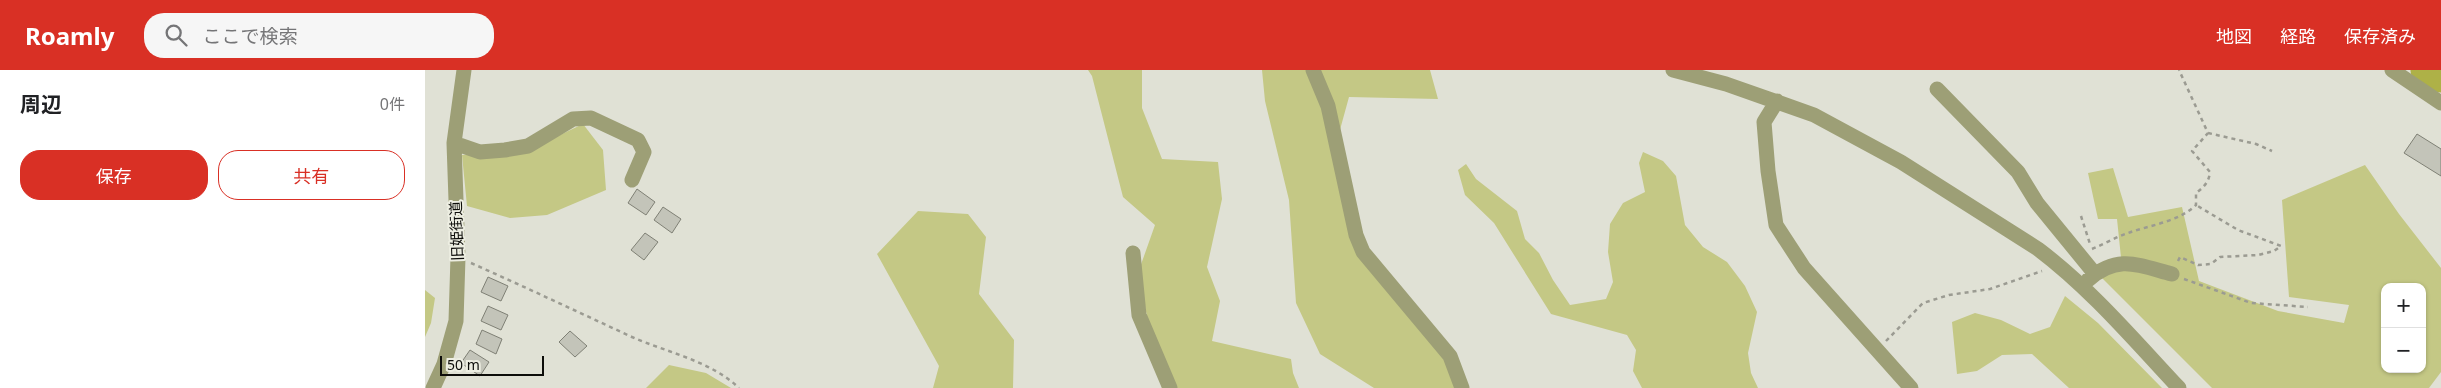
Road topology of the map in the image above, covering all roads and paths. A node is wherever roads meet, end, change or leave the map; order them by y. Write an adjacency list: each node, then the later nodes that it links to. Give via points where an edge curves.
1 (464, 70): 11 (street, 旧姫街道)
2 (1313, 70): 27 (street, via 1329,106 1356,234 1363,252 1449,356)
3 (1673, 70): 6 (street)
4 (2179, 70): 10 (path)
5 (2392, 70): 9 (street)
6 (1727, 77): 8 (street)
7 (1937, 90): 19 (street, via 2018,172 2037,203)
8 (1777, 101): 21 (street, via 1814,115 1901,162 2038,249); 23 (street, via 1764,122 1776,225 1804,268)
9 (2441, 103)
10 (2208, 134): 12 (path, via 2256,144); 14 (path, via 2192,151 2210,172 2210,179 2196,193)
11 (454, 143): 13 (street, via 480,152 528,146 573,119 591,118 638,140 644,152); 17 (street, 旧姫街道)
12 (2272, 151)
13 (632, 180)
14 (2196, 205): 15 (path, via 2154,226 2127,233 2092,249); 20 (path, via 2238,230 2281,246 2274,252 2220,258 2211,264 2198,265 2180,258)
15 (2081, 216)
16 (1133, 253): 26 (street, via 1139,315)
17 (458, 257): 24 (street, 旧姫街道, via 456,321 444,364); 25 (path, via 705,367)
18 (2049, 268): 23 (path, via 1990,289 1949,295 1923,303)
19 (2095, 274): 20 (street, via 2117,263 2132,263); 21 (street)
20 (2172, 274): 22 (path, via 2251,303)
21 (2081, 286): 29 (street)
22 (2308, 307)
23 (1878, 349): 28 (street)
24 (433, 388)
25 (739, 388)
26 (1170, 388)
27 (1461, 388)
28 (1911, 388)
29 (2179, 388)

